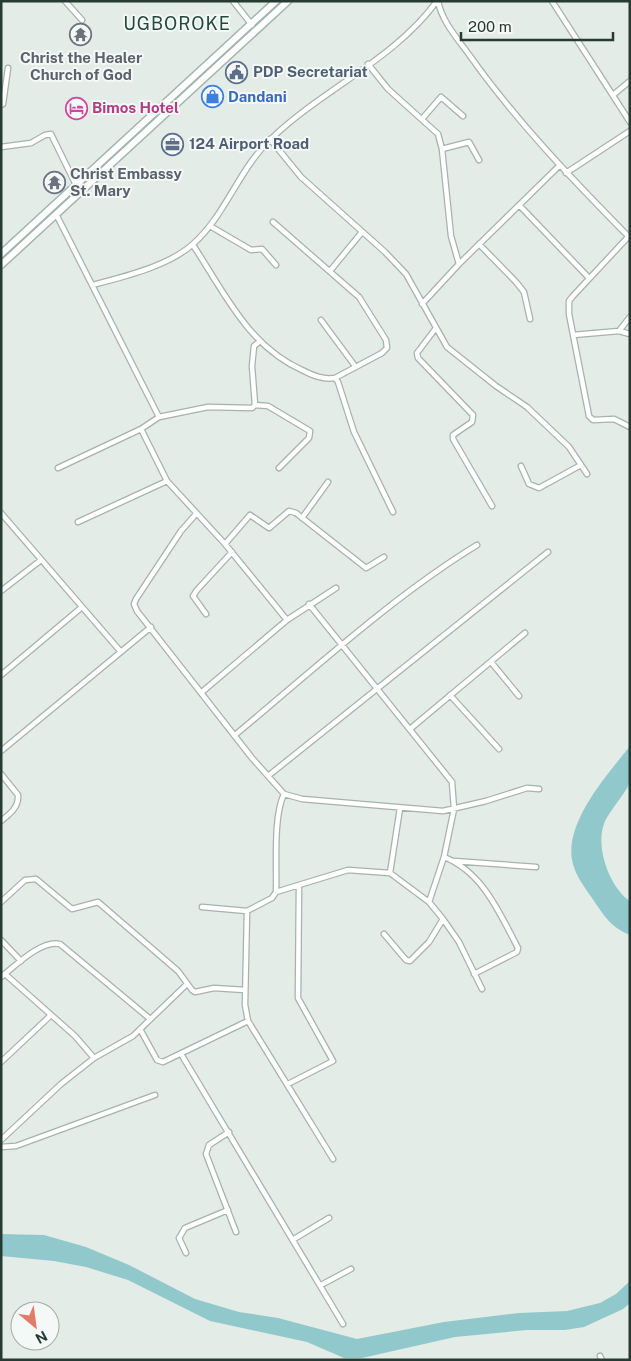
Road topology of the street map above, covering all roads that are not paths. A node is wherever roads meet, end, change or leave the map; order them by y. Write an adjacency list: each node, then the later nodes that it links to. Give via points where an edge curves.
1 (65, 1): 7 (street)
2 (233, 1): 8 (street)
3 (276, 1): 8 (main road)
4 (288, 1): 26 (main road)
5 (438, 1): 9 (street, via 425,18); 22 (street, via 441,15 483,74)
6 (552, 1): 12 (street)
7 (82, 20)
8 (252, 25): 24 (main road)
9 (368, 64): 15 (street, via 388,89); 18 (street)
10 (8, 68): 13 (street, via 4,104)
11 (630, 81): 12 (street)
12 (613, 95): 16 (street)
13 (1, 105)
14 (463, 116): 15 (street, via 440,97)
15 (422, 119): 20 (street, via 438,134)
16 (630, 122)
17 (630, 131): 23 (street)
18 (270, 139): 28 (street); 29 (street, via 301,177)
19 (1, 147): 24 (street, via 31,143 51,134)
20 (442, 149): 21 (street, via 469,142); 34 (street, via 451,236)
21 (479, 160)
22 (559, 166): 23 (street); 25 (street)
23 (566, 173): 30 (street)
24 (76, 185): 33 (main road)
25 (520, 206): 31 (street); 38 (street)
26 (56, 214): 35 (main road); 39 (street)
27 (273, 222): 37 (street)
28 (210, 226): 32 (street); 36 (street, via 252,250 262,249)
29 (362, 232): 37 (street); 40 (street, via 406,274)
30 (629, 236): 38 (street)
31 (479, 244): 34 (street); 42 (street, via 524,292)
32 (192, 245): 39 (street, via 150,267); 48 (street)
33 (1, 254)
34 (459, 264): 40 (street)
35 (1, 265)
36 (276, 265)
37 (330, 271): 49 (street, via 359,297 386,340 387,348 382,353)
38 (589, 278): 47 (street, via 569,301)
39 (92, 285): 52 (street)
40 (422, 304): 44 (street)
41 (630, 317): 45 (street)
42 (530, 319)
43 (322, 320): 49 (street)
44 (436, 328): 55 (street, via 447,346 527,407 569,447); 62 (street, via 417,353 418,358 473,415 472,422 453,438)
45 (619, 331): 46 (street); 47 (street)
46 (630, 334)
47 (573, 336): 53 (street, via 589,416 592,420 614,419)
48 (259, 342): 50 (street, via 284,362 314,376); 51 (street, via 254,346 252,358)
49 (355, 366): 50 (street)
50 (335, 378): 63 (street, via 354,432)
51 (254, 405): 52 (street, via 252,408 208,406); 58 (street, via 268,406 310,431 308,438)
52 (159, 417): 54 (street)
53 (630, 427)
54 (141, 429): 57 (street); 60 (street)
55 (581, 465): 56 (street, via 539,488 529,484); 59 (street)
56 (521, 466)
57 (58, 468)
58 (279, 468)
59 (587, 474)
60 (167, 481): 64 (street); 67 (street)
61 (328, 482): 66 (street)
62 (492, 506)
63 (393, 512)
64 (196, 514): 68 (street); 80 (street, via 136,599 137,611)
65 (2, 516): 73 (street)
66 (302, 518): 68 (street, via 289,511 269,528 250,515); 72 (street, via 366,568)
67 (78, 522)
68 (224, 544): 70 (street)
69 (477, 545): 82 (street)
70 (232, 552): 78 (street, via 193,596); 79 (street)
71 (548, 552): 86 (street)
72 (384, 557)
73 (40, 560): 75 (street); 77 (street)
74 (336, 588): 76 (street)
75 (1, 591)
76 (308, 604): 79 (street); 82 (street)
77 (82, 608): 83 (street); 85 (street)
78 (206, 614)
79 (287, 620): 87 (street)
80 (150, 627): 83 (street); 87 (street)
81 (525, 633): 84 (street)
82 (342, 645): 86 (street); 91 (street)
83 (121, 652): 93 (street)
84 (490, 662): 88 (street); 89 (street)
85 (1, 675)
86 (376, 688): 90 (street); 95 (street)
87 (202, 692): 91 (street)
88 (450, 695): 90 (street); 92 (street)
89 (519, 696)
90 (410, 729): 99 (street, via 452,782)
91 (235, 735): 95 (street)
92 (499, 749)
93 (1, 751)
94 (1, 774): 100 (street, via 18,799 12,812)
95 (268, 776): 97 (street)
96 (539, 789): 99 (street, via 527,788)
97 (284, 794): 98 (street, via 302,799); 106 (street, via 279,805)
98 (400, 808): 99 (street); 104 (street)
99 (454, 809): 101 (street)
100 (1, 821)
101 (444, 857): 102 (street); 108 (street)
102 (454, 861): 103 (street); 115 (street, via 486,888 518,948)
103 (536, 867)
104 (390, 873): 105 (street, via 348,870); 108 (street)
105 (299, 884): 106 (street); 127 (street, via 298,998 333,1061)
106 (276, 892): 110 (street, via 272,898)
107 (1, 902): 117 (street, via 30,878 36,879 72,909 98,902 178,970)
108 (429, 902): 111 (street)
109 (202, 907): 110 (street)
110 (247, 911): 119 (street)
111 (443, 919): 112 (street, via 429,942 410,961); 115 (street, via 459,942)
112 (384, 934)
113 (1, 940): 114 (street)
114 (21, 961): 116 (street); 121 (street, via 47,944 60,944)
115 (474, 974): 118 (street)
116 (3, 976): 120 (street)
117 (187, 984): 119 (street, via 195,992 214,988); 121 (street)
118 (482, 989)
119 (245, 990): 122 (street)
120 (50, 1016): 125 (street, via 75,1036); 126 (street)
121 (149, 1018): 123 (street)
122 (248, 1021): 124 (street); 127 (street)
123 (140, 1029): 124 (street, via 157,1060 162,1062); 125 (street, via 124,1043)
124 (181, 1054): 129 (street)
125 (94, 1058): 130 (street)
126 (1, 1062)
127 (288, 1084): 132 (street)
128 (155, 1095): 131 (street, via 16,1146)
129 (229, 1132): 133 (street, via 209,1145 206,1154); 136 (street)
130 (1, 1140)
131 (1, 1147)
132 (333, 1159)
133 (228, 1210): 135 (street); 137 (street, via 184,1228 179,1238)
134 (329, 1218): 136 (street)
135 (236, 1232)
136 (294, 1239): 139 (street)
137 (186, 1253)
138 (351, 1269): 139 (street)
139 (321, 1285): 140 (street)
140 (343, 1324)

